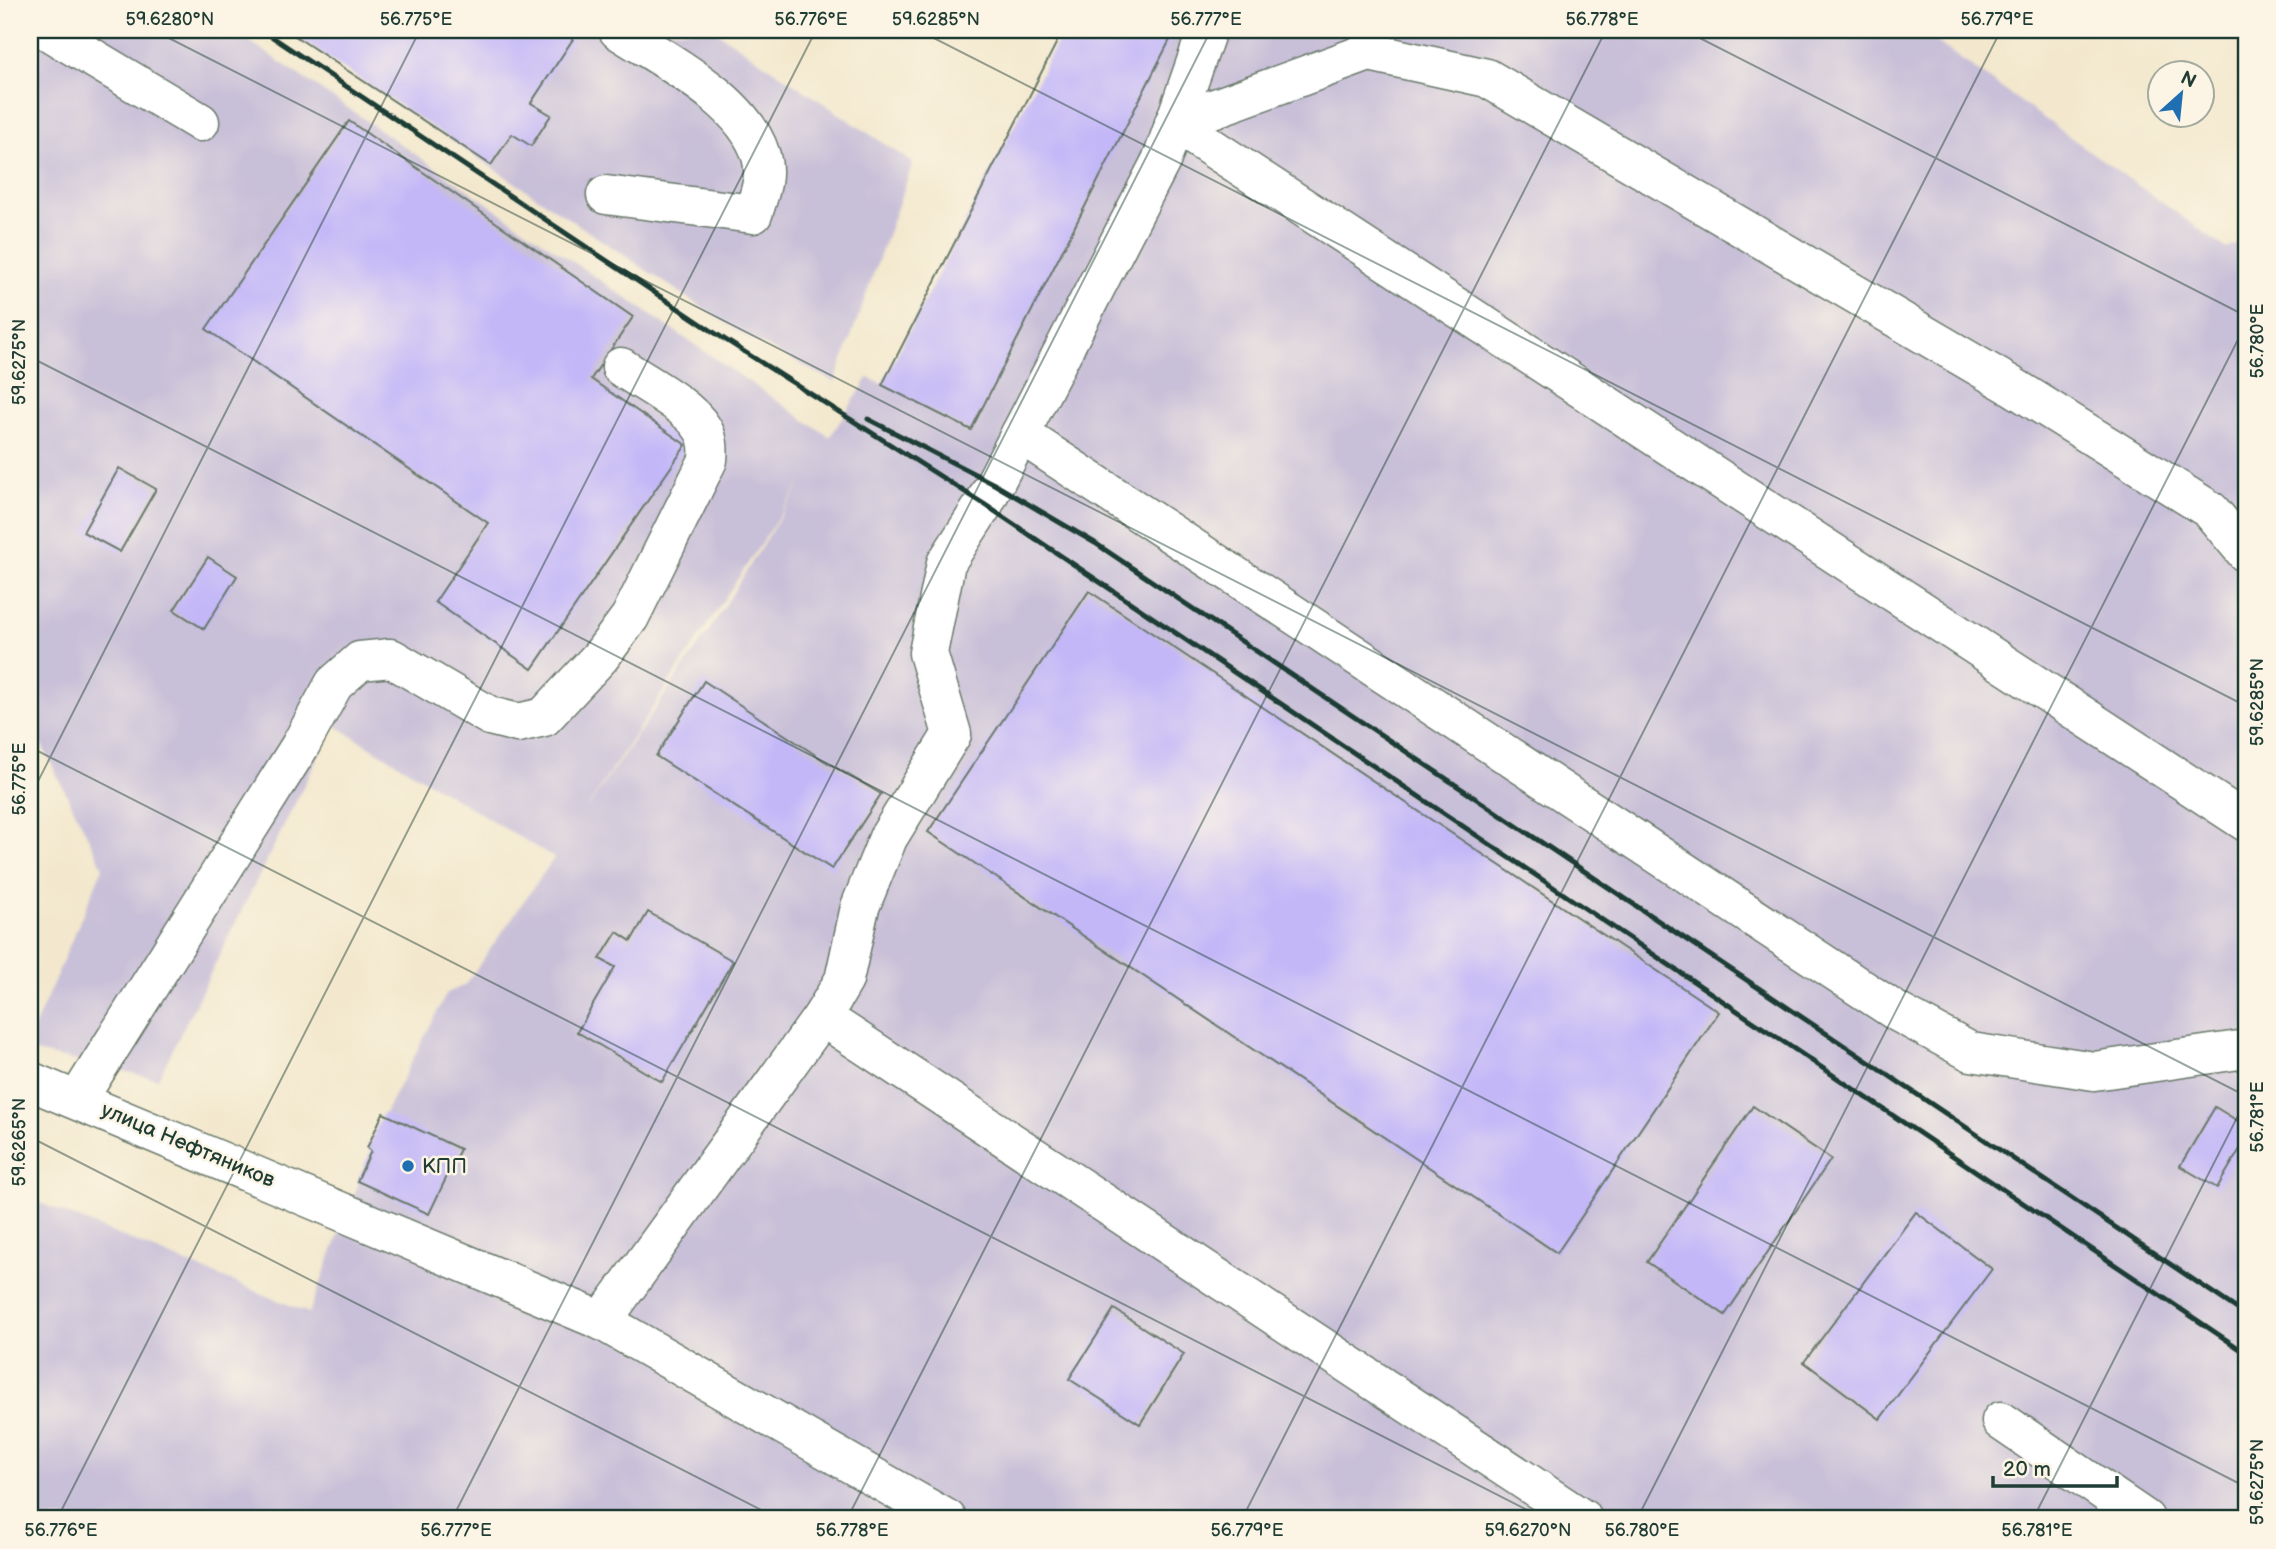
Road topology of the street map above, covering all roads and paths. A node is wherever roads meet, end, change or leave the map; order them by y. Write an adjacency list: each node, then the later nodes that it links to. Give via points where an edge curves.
1 (46, 30): 5 (street)
2 (618, 30): 7 (street, via 731,108 761,156 763,184 753,214)
3 (1207, 30): 6 (street)
4 (1376, 41): 6 (street); 10 (street, via 1487,78 2012,386 2210,510)
5 (200, 122)
6 (1174, 123): 9 (street, via 1163,159); 11 (street)
7 (606, 195)
8 (621, 366): 15 (street, via 692,416 709,443 708,460 629,617 601,656 544,717 518,723 489,716 391,658 360,661 334,684 300,746)
9 (1020, 434): 12 (street, via 946,564 928,653 952,734 888,838 860,907 844,981); 13 (street, via 1897,1012 1971,1052 2094,1071)
10 (2246, 553)
11 (2246, 822)
12 (822, 1017): 16 (street); 19 (street)
13 (2246, 1049)
14 (30, 1081): 15 (street, улица Нефтяников)
15 (78, 1099): 16 (street, улица Нефтяников)
16 (602, 1321): 18 (street, улица Нефтяников)
17 (2001, 1421): 20 (street)
18 (947, 1519)
19 (1583, 1519)
20 (2145, 1519)

